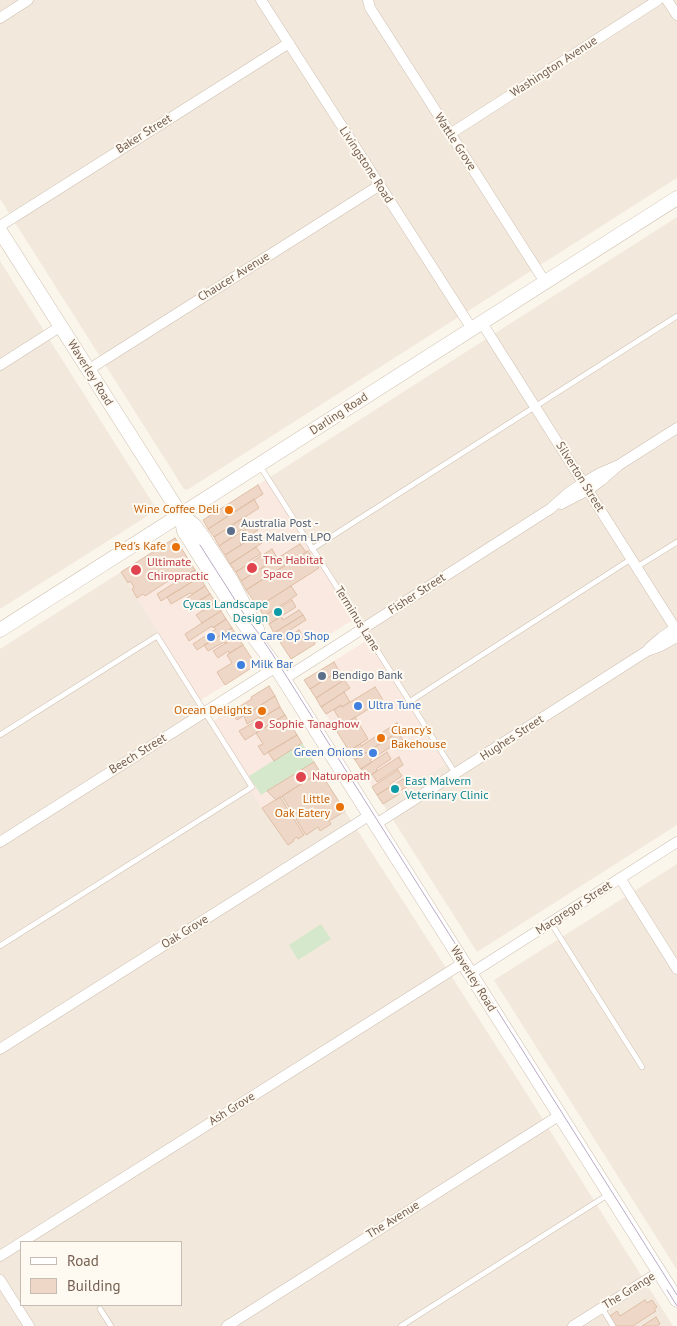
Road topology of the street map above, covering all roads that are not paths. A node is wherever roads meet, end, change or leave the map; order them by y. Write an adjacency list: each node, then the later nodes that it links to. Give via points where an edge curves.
1 (28, 0): 7 (street)
2 (262, 0): 8 (street, Livingstone Road)
3 (368, 0): 9 (street, Wattle Grove)
4 (658, 0): 9 (street, Washington Avenue)
5 (667, 0): 6 (street)
6 (677, 15)
7 (0, 18)
8 (289, 43): 10 (street, Livingstone Road); 12 (street, Baker Street)
9 (450, 134): 14 (street, Wattle Grove)
10 (380, 185): 17 (street, Livingstone Road); 19 (street, Chaucer Avenue)
11 (677, 198): 14 (main road, Darling Road)
12 (0, 226)
13 (0, 231): 16 (main road, Waverley Road)
14 (545, 282): 17 (main road, Darling Road)
15 (677, 316): 20 (lane)
16 (61, 326): 18 (street); 19 (main road, Waverley Road)
17 (477, 326): 20 (street, Silverton Street); 22 (main road, Darling Road)
18 (0, 365)
19 (88, 370): 24 (main road, Waverley Road)
20 (535, 406): 23 (street, Silverton Street); 26 (lane)
21 (677, 428): 23 (street, Fisher Street, via 619,465 600,473)
22 (259, 465): 24 (main road, Darling Road); 26 (lane, Terminus Lane)
23 (586, 486): 27 (street, Silverton Street); 28 (street, Fisher Street, via 568,493 550,508)
24 (181, 515): 29 (main road, Darling Road); 31 (main road, Waverley Road, via 184,532 237,614)
25 (677, 542): 27 (lane)
26 (312, 549): 28 (lane, Terminus Lane)
27 (634, 563): 30 (street, Silverton Street); 32 (lane)
28 (363, 628): 31 (street, Fisher Street); 32 (lane, Terminus Lane)
29 (0, 630)
30 (677, 631): 35 (street, Hughes Street, via 655,642 647,651)
31 (277, 668): 33 (street, Beech Street); 36 (main road, Waverley Road)
32 (409, 702): 35 (lane, Terminus Lane)
33 (205, 712): 34 (lane, via 157,636); 37 (street, Beech Street); 41 (lane, via 252,787)
34 (0, 735)
35 (456, 774): 36 (street, Hughes Street)
36 (373, 819): 42 (main road, Waverley Road); 44 (street, Oak Grove)
37 (0, 842)
38 (677, 842): 39 (street, Macgregor Street)
39 (620, 878): 40 (street, Macgregor Street); 43 (street)
40 (551, 922): 42 (street, Macgregor Street); 45 (lane)
41 (0, 946)
42 (467, 968): 46 (main road, Waverley Road); 48 (street, Ash Grove)
43 (677, 969)
44 (0, 1049)
45 (642, 1067)
46 (560, 1115): 47 (main road, Waverley Road); 58 (street, The Avenue)
47 (610, 1194): 51 (main road, Waverley Road); 59 (lane)
48 (24, 1241)
49 (20, 1244): 50 (street, Ash Grove)
50 (0, 1256)
51 (659, 1272): 53 (main road, Waverley Road); 54 (street, The Grange)
52 (0, 1280): 56 (street)
53 (677, 1300)
54 (601, 1308): 60 (street, The Grange); 61 (lane)
55 (100, 1310): 57 (lane)
56 (29, 1326)
57 (111, 1326)
58 (227, 1326)
59 (400, 1326)
60 (573, 1326)
61 (613, 1326)

